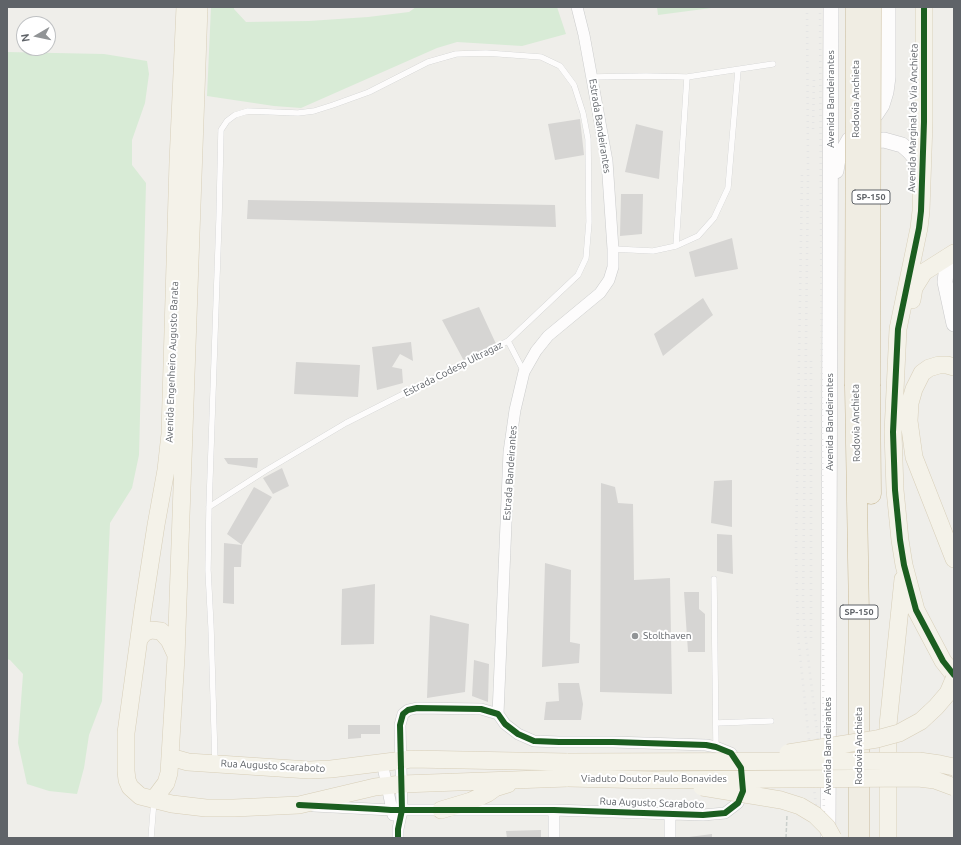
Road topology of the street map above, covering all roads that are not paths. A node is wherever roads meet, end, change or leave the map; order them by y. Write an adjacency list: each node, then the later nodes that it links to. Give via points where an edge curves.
1 (185, 7): 32 (main road, Avenida Engenheiro Augusto Barata, via 170,434)
2 (200, 7): 33 (main road, Avenida Engenheiro Augusto Barata)
3 (577, 7): 11 (street, Estrada Bandeirantes)
4 (831, 7): 14 (main road, Avenida Bandeirantes)
5 (856, 7): 22 (highway, Rodovia Anchieta / SP-150, bridge)
6 (871, 7): 22 (highway, Rodovia Anchieta / SP-150, bridge)
7 (888, 7): 14 (main road, via 888,77 882,105 842,150)
8 (924, 7): 13 (main road, Avenida Marginal da Via Anchieta)
9 (773, 64): 10 (lane)
10 (738, 70): 12 (lane); 15 (lane, via 728,188 714,218 698,236)
11 (592, 77): 12 (lane); 16 (street, Estrada Bandeirantes, via 607,160)
12 (687, 77): 15 (lane)
13 (922, 175): 14 (main road, via 916,159 902,145 884,140 873,141 851,155); 28 (main road, Avenida Marginal da Via Anchieta, via 919,228 898,329 894,406 895,490)
14 (831, 192): 62 (main road, Avenida Bandeirantes)
15 (676, 246): 16 (lane, via 654,251)
16 (613, 249): 21 (street, Estrada Bandeirantes, via 613,268 600,293 548,336)
17 (951, 254): 18 (main road, via 945,282); 23 (main road, via 924,272 914,288 908,356)
18 (954, 324)
19 (508, 341): 21 (lane); 26 (lane, Estrada Codesp Ultragaz, via 346,424); 26 (lane, Estrada Codesp Ultragaz, via 578,275 586,258 589,222 588,139 574,85 560,66 542,57 486,53 456,54 428,62 369,92 314,111 248,111 235,114 221,130)
20 (954, 367): 23 (main road, via 939,365 922,373)
21 (524, 372): 36 (street, Estrada Bandeirantes, via 509,452)
22 (863, 386): 24 (highway, Rodovia Anchieta / SP-150); 65 (highway, Rodovia Anchieta / SP-150)
23 (910, 403): 27 (main road, via 909,421 914,457)
24 (857, 475): 25 (lane); 31 (highway, Rodovia Anchieta / SP-150)
25 (851, 506)
26 (209, 507): 45 (lane, via 208,570)
27 (954, 559)
28 (904, 565): 34 (main road, via 916,610 943,661); 66 (main road, via 888,724)
29 (852, 571): 31 (lane)
30 (714, 579): 38 (lane)
31 (859, 614): 64 (highway, Rodovia Anchieta / SP-150)
32 (139, 639): 33 (main road, via 151,630 161,631 169,640); 43 (main road, Avenida Engenheiro Augusto Barata, via 126,733)
33 (176, 657): 40 (main road, Avenida Engenheiro Augusto Barata)
34 (954, 675)
35 (954, 679): 42 (main road, bridge, via 948,693 936,707 920,721 899,733 877,740)
36 (498, 714): 39 (street, Rua Augusto Scaraboto, via 505,724 518,734 534,741); 41 (street, via 481,709 408,710 403,714 400,725)
37 (771, 721): 38 (lane)
38 (716, 722): 39 (lane)
39 (716, 747): 57 (street, Rua Augusto Scaraboto, via 731,753 741,768 743,790 738,803 725,813)
40 (170, 757): 45 (main road, Rua Augusto Scaraboto, via 188,762); 52 (main road, Avenida Engenheiro Augusto Barata, via 166,783)
41 (400, 760): 44 (main road, Rua Augusto Scaraboto); 47 (main road, Rua Augusto Scaraboto); 50 (street)
42 (730, 761): 46 (main road, bridge, via 919,761); 47 (main road, bridge)
43 (126, 762): 52 (main road, Rua Augusto Scaraboto, via 130,787 140,796)
44 (382, 762): 45 (main road, Rua Augusto Scaraboto, via 308,770); 50 (street)
45 (215, 764)
46 (954, 768)
47 (568, 770): 48 (main road, Rua Augusto Scaraboto); 49 (main road, Viaduto Doutor Paulo Bonavides, bridge)
48 (522, 780): 50 (main road, Rua Augusto Scaraboto); 55 (main road, via 496,788 472,801)
49 (652, 780): 51 (main road, Viaduto Doutor Paulo Bonavides, bridge, via 918,778 935,780); 63 (main road, bridge, via 788,802 814,814 827,827)
50 (394, 785): 53 (main road, Rua Augusto Scaraboto, via 337,795); 54 (street); 54 (street)
51 (954, 787)
52 (154, 799): 53 (main road, Rua Augusto Scaraboto, via 206,808); 59 (lane)
53 (300, 805): 54 (street, Rua Augusto Scaraboto)
54 (396, 810): 55 (street, Rua Augusto Scaraboto); 58 (street)
55 (441, 810): 56 (street, Rua Augusto Scaraboto)
56 (554, 810): 57 (street, Rua Augusto Scaraboto); 60 (street)
57 (670, 814): 61 (street)
58 (398, 833)
59 (151, 838)
60 (554, 838)
61 (670, 838)
62 (828, 838)
63 (833, 838)
64 (859, 838)
65 (872, 838)
66 (888, 838)

